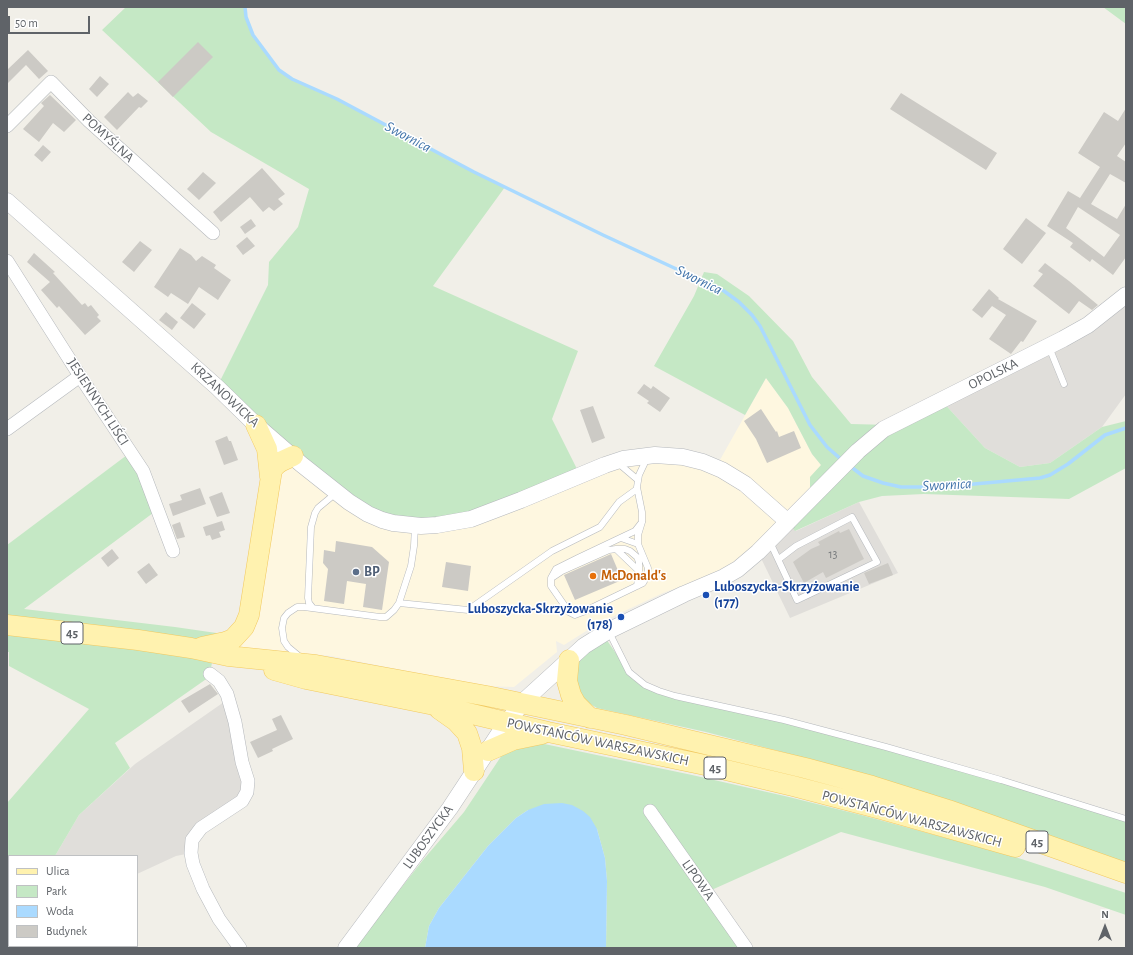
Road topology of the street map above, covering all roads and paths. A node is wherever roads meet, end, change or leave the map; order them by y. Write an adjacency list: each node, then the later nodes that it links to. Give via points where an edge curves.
1 (7, 126): 3 (street, POMYŚLNA, via 51,82 89,121)
2 (7, 201): 9 (street, KRZANOWICKA, via 216,387)
3 (213, 233)
4 (7, 261): 7 (street, JESIENNYCH LIŚCI)
5 (1126, 295): 6 (street, OPOLSKA, via 1088,325)
6 (1049, 347): 8 (lane); 19 (street, OPOLSKA, via 890,425 858,451)
7 (80, 376): 10 (street); 24 (street, JESIENNYCH LIŚCI, via 143,471)
8 (1064, 384)
9 (256, 426): 11 (street, KRZANOWICKA); 14 (main road, via 267,450)
10 (7, 429)
11 (292, 456): 14 (main road, via 276,465); 17 (street, KRZANOWICKA)
12 (648, 456): 13 (street, KRZANOWICKA); 15 (lane); 19 (street, KRZANOWICKA, via 683,457 722,470 750,488)
13 (616, 462): 15 (lane); 20 (street, KRZANOWICKA, via 471,519)
14 (270, 477): 32 (main road, via 249,615 244,627 237,636 225,642)
15 (638, 480): 16 (lane)
16 (638, 489): 18 (lane); 28 (lane, via 619,502 600,528 552,551 468,610)
17 (336, 492): 20 (street, KRZANOWICKA, via 352,505 375,517); 29 (lane, via 318,508 311,527 308,598)
18 (642, 522): 21 (lane, via 635,531); 23 (lane)
19 (788, 522): 22 (street, OPOLSKA)
20 (415, 526): 28 (lane, via 412,566)
21 (621, 538): 23 (lane); 26 (lane, via 556,569)
22 (770, 540): 25 (lane); 31 (street, OPOLSKA, via 749,561 724,577)
23 (638, 544): 27 (lane, via 648,568 643,583)
24 (174, 551)
25 (778, 559): 25 (lane, via 797,600 877,562 852,517 796,546)
26 (552, 578): 27 (lane, via 552,586 569,612 575,615); 27 (lane, via 562,571 616,548 639,571)
27 (637, 586)
28 (399, 602): 29 (lane, via 386,617)
29 (313, 608): 35 (lane, via 292,610 284,618 282,628 284,641 288,647 298,656)
30 (7, 625): 32 (main road, POWSTAŃCÓW WARSZAWSKICH / 45)
31 (608, 631): 34 (street, LUBOSZYCKA); 45 (lane, via 630,672 645,686 658,691 886,747)
32 (191, 648): 33 (main road, POWSTAŃCÓW WARSZAWSKICH / 45)
33 (228, 656): 35 (main road, POWSTAŃCÓW WARSZAWSKICH / 45); 38 (main road, POWSTAŃCÓW WARSZAWSKICH / 45, via 306,679)
34 (568, 660): 37 (street, LUBOSZYCKA); 39 (main road, via 567,681 571,695)
35 (316, 665): 37 (main road, POWSTAŃCÓW WARSZAWSKICH / 45)
36 (210, 674): 48 (street, via 219,681 227,694 248,781 247,792 242,801 201,828 192,840 191,853 206,895 219,919)
37 (522, 704): 39 (main road, POWSTAŃCÓW WARSZAWSKICH / 45); 40 (street, LUBOSZYCKA)
38 (434, 705): 40 (main road, POWSTAŃCÓW WARSZAWSKICH / 45); 43 (main road, via 456,721 467,733 472,748)
39 (590, 718): 46 (main road, POWSTAŃCÓW WARSZAWSKICH / 45, via 806,768 872,786)
40 (506, 723): 41 (main road, POWSTAŃCÓW WARSZAWSKICH / 45); 42 (street, LUBOSZYCKA)
41 (548, 732): 42 (main road, via 513,740); 47 (main road, POWSTAŃCÓW WARSZAWSKICH / 45, via 705,765 815,792 1011,846)
42 (488, 751): 43 (street, LUBOSZYCKA)
43 (474, 771): 49 (street, LUBOSZYCKA, via 450,808)
44 (650, 811): 50 (street, LIPOWA)
45 (1126, 819)
46 (1126, 873)
47 (1126, 884)
48 (240, 948)
49 (346, 948)
50 (746, 948)

